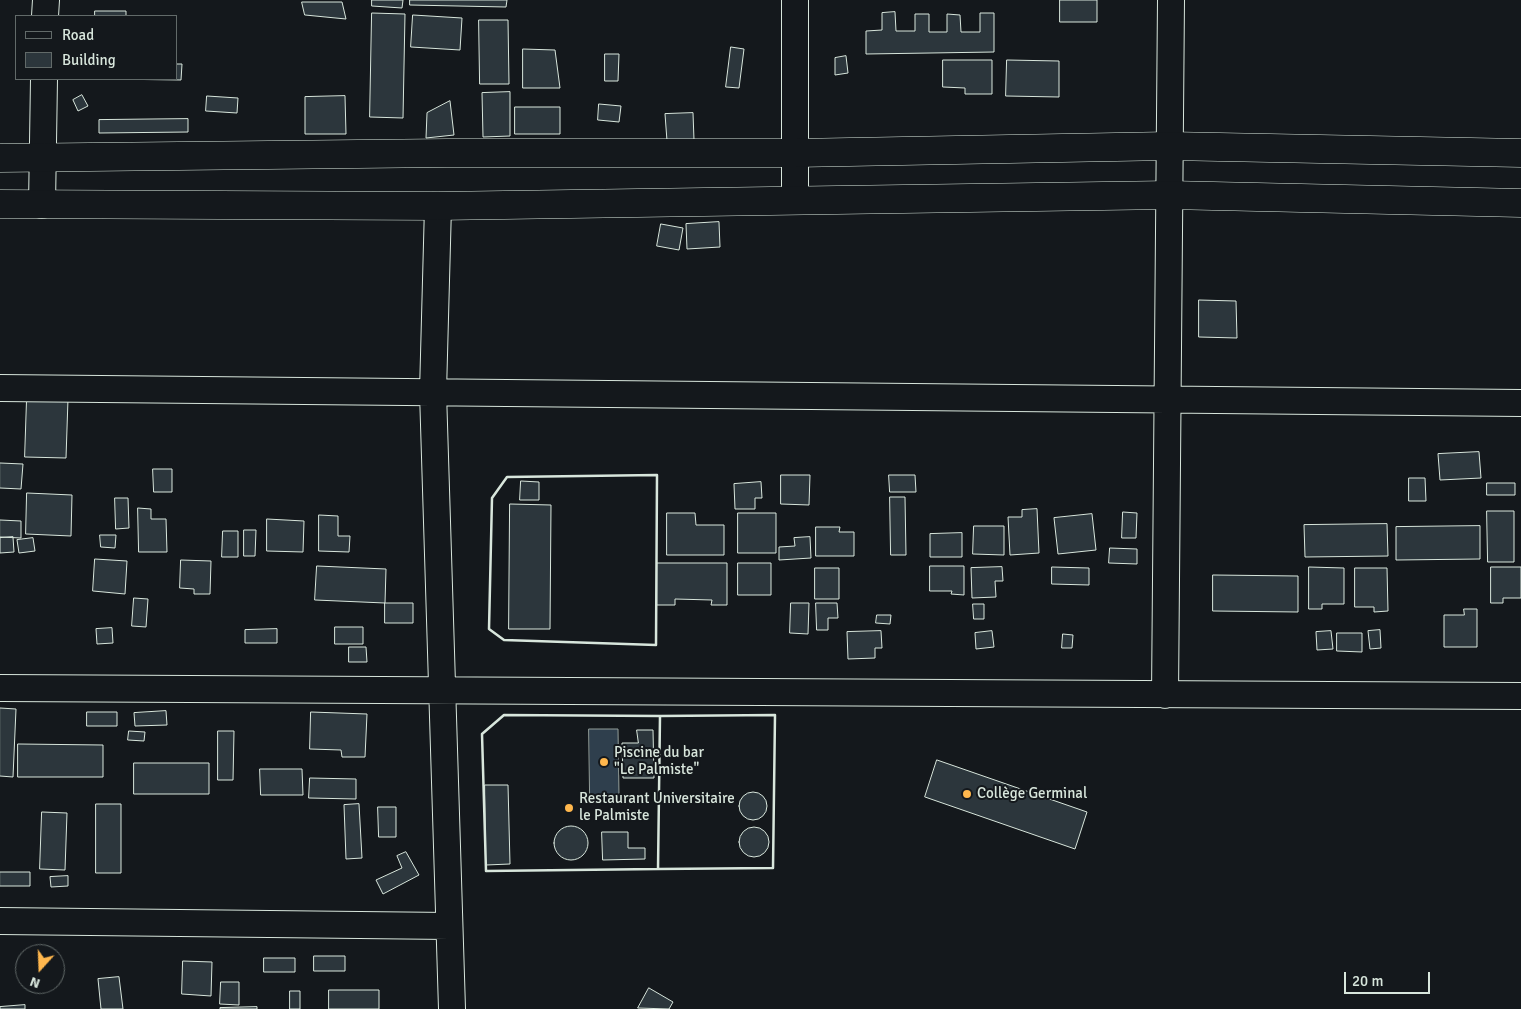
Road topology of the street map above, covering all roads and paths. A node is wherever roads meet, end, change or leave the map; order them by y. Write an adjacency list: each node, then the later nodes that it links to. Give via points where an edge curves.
1 (46, 0): 4 (street)
2 (796, 0): 7 (street)
3 (1171, 0): 6 (street)
4 (45, 15)
5 (44, 80): 10 (street)
6 (1170, 146): 7 (main road); 8 (main road); 11 (street)
7 (796, 153): 10 (main road, via 447,153); 12 (street)
8 (1521, 154)
9 (0, 158): 10 (main road)
10 (42, 159): 15 (street)
11 (1169, 195): 12 (main road); 13 (main road); 19 (street)
12 (795, 201): 16 (main road)
13 (1521, 203)
14 (0, 204): 15 (main road)
15 (42, 205): 16 (main road)
16 (438, 206): 18 (street)
17 (0, 388): 18 (street)
18 (433, 392): 19 (street); 22 (street)
19 (1168, 398): 20 (street); 23 (street)
20 (1521, 403)
21 (0, 688): 22 (street)
22 (442, 691): 23 (street); 26 (street)
23 (1165, 695): 24 (street)
24 (1521, 696)
25 (0, 921): 26 (street)
26 (450, 926): 27 (street)
27 (452, 1009)

